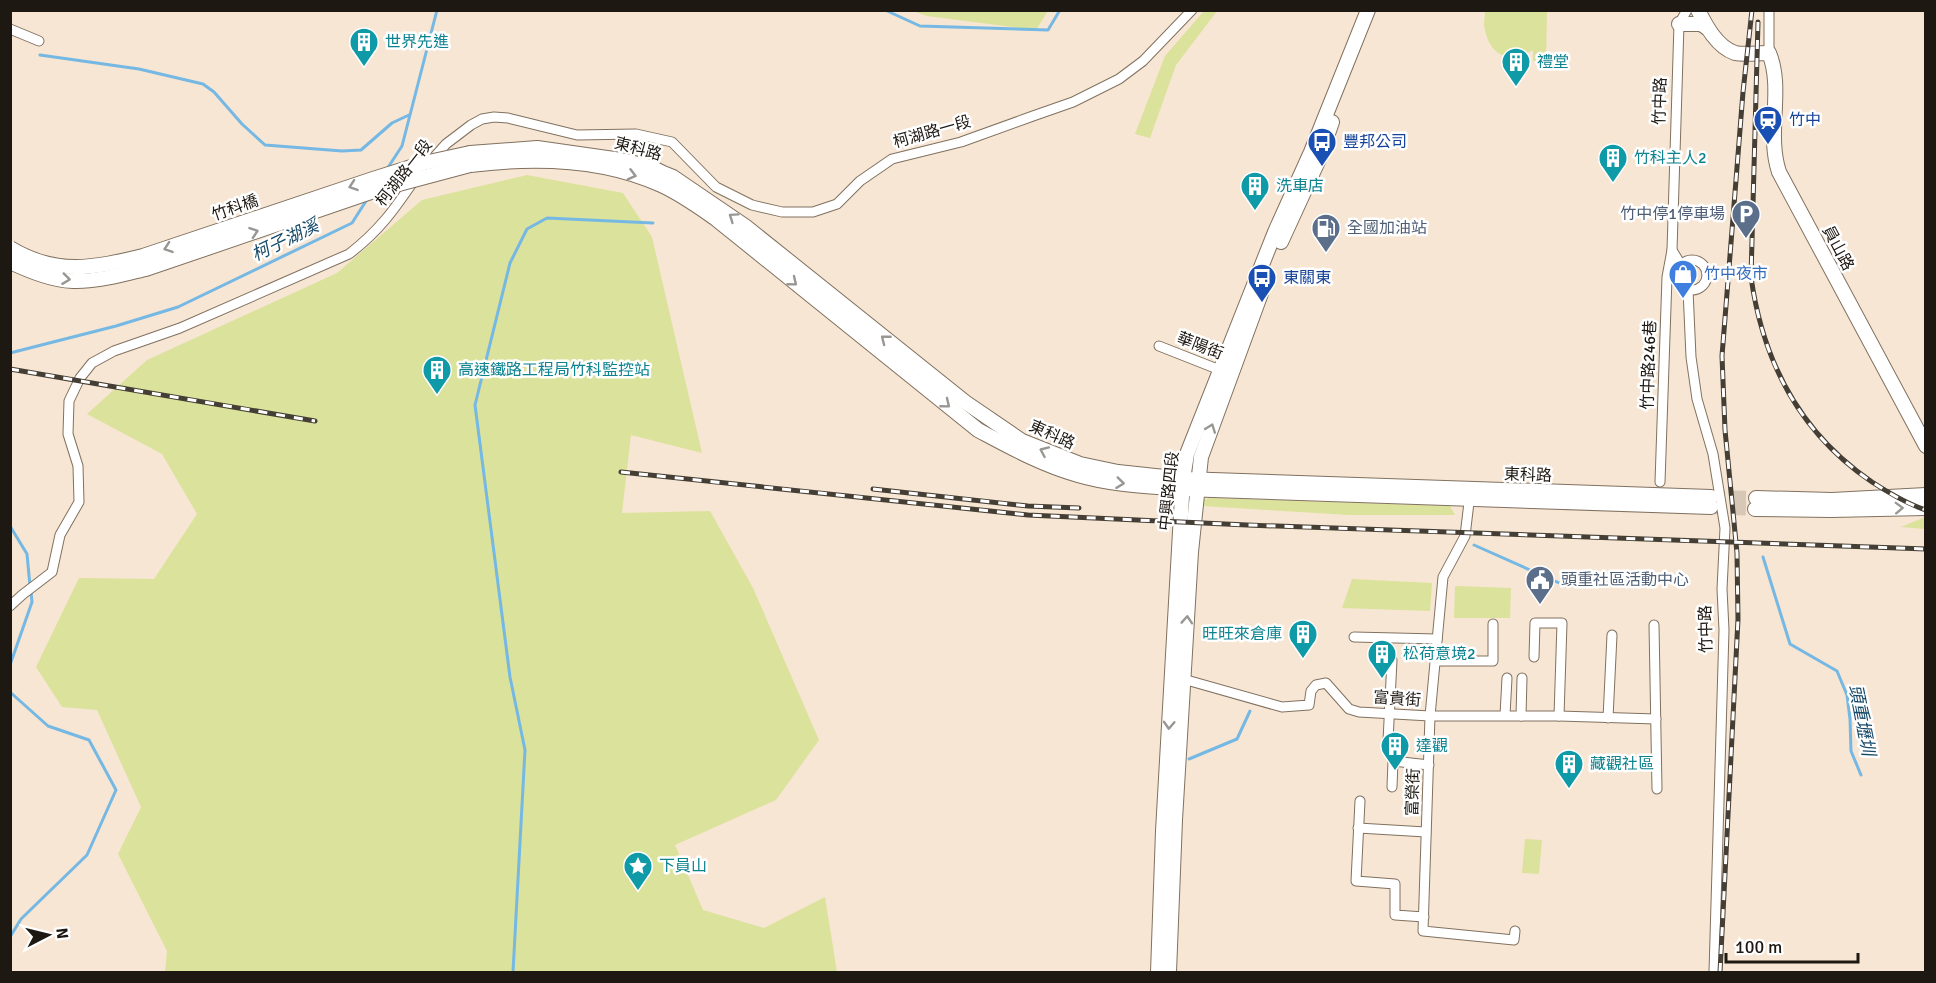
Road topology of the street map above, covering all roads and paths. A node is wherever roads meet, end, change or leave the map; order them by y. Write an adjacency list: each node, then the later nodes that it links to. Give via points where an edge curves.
1 (1192, 10): 28 (street, 柯湖路一段, via 1143,61 1119,79 1073,102 961,142 892,159 860,181 837,204 813,212 782,212 752,206 716,187 672,142 636,134 577,135 508,118 488,118 471,125 446,144 417,176 388,219 350,254 92,363 69,401 68,434 78,466 79,502 60,535 52,572)
2 (1368, 10): 19 (street, 中興路四段)
3 (1377, 10): 19 (street, 中興路四段, via 1320,157)
4 (1687, 10): 7 (street, 竹中路)
5 (1698, 10): 8 (street)
6 (1769, 10): 11 (street)
7 (1679, 24): 8 (street, via 1701,24); 14 (street, 竹中路)
8 (1707, 28): 11 (street, via 1733,52)
9 (10, 29): 10 (street)
10 (39, 41)
11 (1769, 53): 20 (street, 員山路, via 1774,69 1773,144 1779,172)
12 (470, 159): 13 (street, 竹科橋, one-way to 13, bridge, via 414,166 109,264 51,266); 15 (street, 竹科橋, one-way to 12, bridge, via 43,276 73,281 107,277 146,268); 22 (street, 東科路, via 537,148 621,160 673,177 739,222 965,402 1022,441 1080,464)
13 (10, 248)
14 (1672, 250): 16 (street); 21 (street, 竹中路246巷, via 1667,277)
15 (10, 262)
16 (1681, 265): 17 (street, via 1678,279); 17 (street, via 1697,260 1707,270 1705,284)
17 (1688, 290): 59 (street, 竹中路, via 1697,399 1713,454 1725,528)
18 (1159, 346): 19 (street, 華陽街)
19 (1225, 372): 22 (street, 中興路四段, via 1186,453); 23 (street, 中興路四段, one-way to 19)
20 (1926, 446)
21 (1660, 482)
22 (1183, 484): 23 (street, 東科路); 37 (street, 中興路四段)
23 (1197, 484): 24 (street, 東科路); 40 (street, 中興路四段, one-way to 23)
24 (1470, 495): 26 (street, 東科路); 33 (street, 富榮街, via 1465,536 1443,577)
25 (1926, 495): 27 (street, one-way to 27, via 1755,504 1831,510)
26 (1711, 502)
27 (1926, 508)
28 (10, 606)
29 (1493, 624): 36 (street, via 1493,661)
30 (1654, 625): 47 (street)
31 (1612, 636): 46 (street)
32 (1354, 637): 33 (street)
33 (1437, 639): 36 (street, 富榮街)
34 (1534, 657): 45 (street, via 1535,623 1562,623)
35 (1392, 660): 41 (street)
36 (1435, 661): 42 (street, 富榮街)
37 (1172, 667): 40 (street); 57 (street, 中興路四段, one-way to 57)
38 (1507, 678): 43 (street)
39 (1522, 678): 44 (street)
40 (1183, 679): 41 (street, 富貴街, via 1282,707 1309,705 1311,691 1326,683 1349,709); 58 (street, 中興路四段)
41 (1391, 713): 42 (street, 富貴街); 48 (street)
42 (1430, 716): 43 (street, 富貴街); 49 (street, 富榮街)
43 (1505, 716): 44 (street, 富貴街)
44 (1521, 716): 45 (street, 富貴街)
45 (1559, 716): 46 (street, 富貴街)
46 (1608, 718): 47 (street, 富貴街)
47 (1656, 719): 51 (street)
48 (1388, 741)
49 (1429, 765): 50 (street, via 1393,761); 54 (street, 富榮街)
50 (1392, 787)
51 (1657, 789)
52 (1360, 801): 53 (street)
53 (1358, 828): 54 (street); 55 (street, via 1356,880 1395,884 1395,915)
54 (1426, 832): 55 (street, 富榮街)
55 (1424, 917): 56 (street, via 1423,931 1514,940)
56 (1515, 931)
57 (1158, 972)
58 (1169, 972)
59 (1714, 972)

